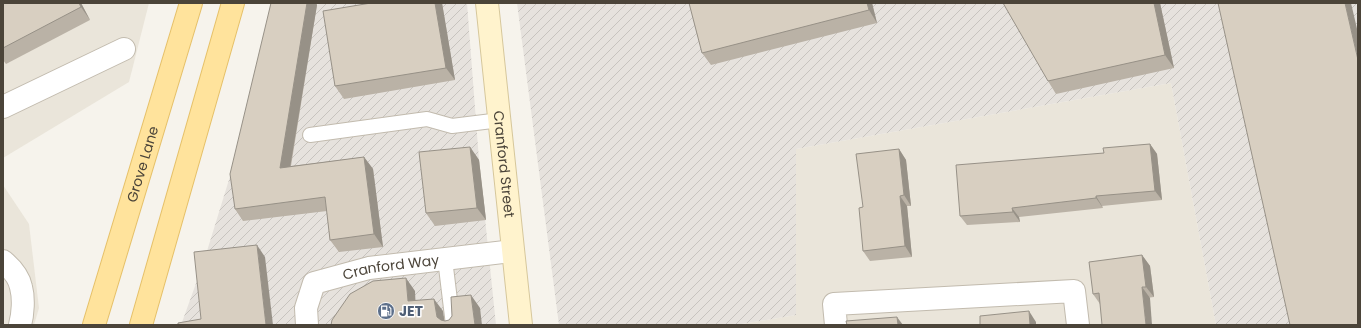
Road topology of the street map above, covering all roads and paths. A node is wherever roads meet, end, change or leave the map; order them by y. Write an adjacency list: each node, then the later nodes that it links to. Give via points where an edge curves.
1 (191, 3): 12 (main road, Grove Lane)
2 (233, 3): 13 (main road)
3 (487, 3): 6 (main road, Cranford Street)
4 (124, 49): 5 (street)
5 (3, 107)
6 (500, 120): 7 (lane, via 452,126 427,119); 8 (main road, Cranford Street)
7 (310, 135)
8 (512, 251): 9 (street, Cranford Way); 16 (main road, Cranford Street)
9 (445, 259): 14 (street, Cranford Way, via 368,268 314,283 306,308); 15 (lane)
10 (3, 260): 11 (street, via 21,286)
11 (20, 325)
12 (94, 325)
13 (141, 325)
14 (307, 325)
15 (453, 325)
16 (521, 325)
17 (836, 325): 18 (street, via 834,304 1074,291)
18 (1078, 325)

